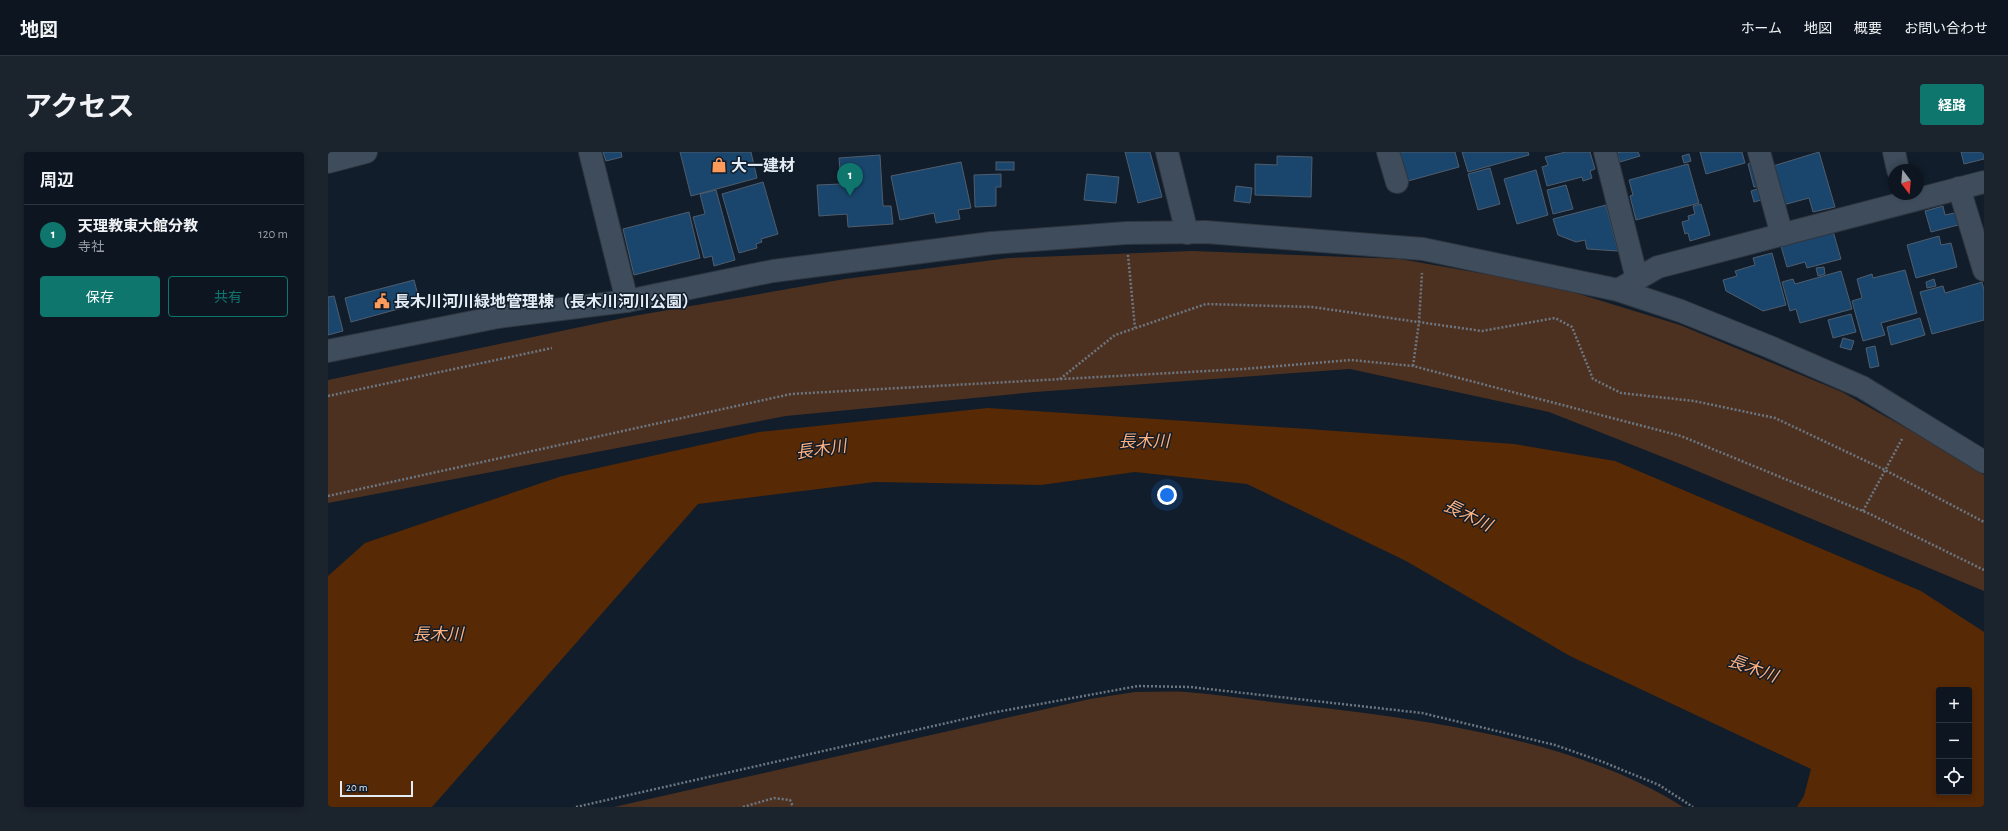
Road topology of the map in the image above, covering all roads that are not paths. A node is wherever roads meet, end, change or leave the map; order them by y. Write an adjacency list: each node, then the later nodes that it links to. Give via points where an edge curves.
1 (366, 152): 8 (street)
2 (590, 152): 19 (street)
3 (1168, 152): 15 (street)
4 (1388, 152): 10 (street)
5 (1605, 152): 18 (street)
6 (1760, 152): 16 (street)
7 (1894, 152): 9 (street)
8 (328, 162)
9 (1897, 164)
10 (1397, 182)
11 (1984, 182): 12 (street)
12 (1959, 188): 13 (street); 17 (street)
13 (1924, 195)
14 (1899, 200): 16 (street)
15 (1187, 233): 18 (street, via 1206,232 1423,250); 19 (street, via 1126,233 992,243 773,271)
16 (1782, 235): 18 (street, via 1658,267)
17 (1984, 270)
18 (1628, 285): 21 (street, via 1681,311 1862,387)
19 (627, 301): 20 (street, via 498,317)
20 (328, 352)
21 (1984, 462)

